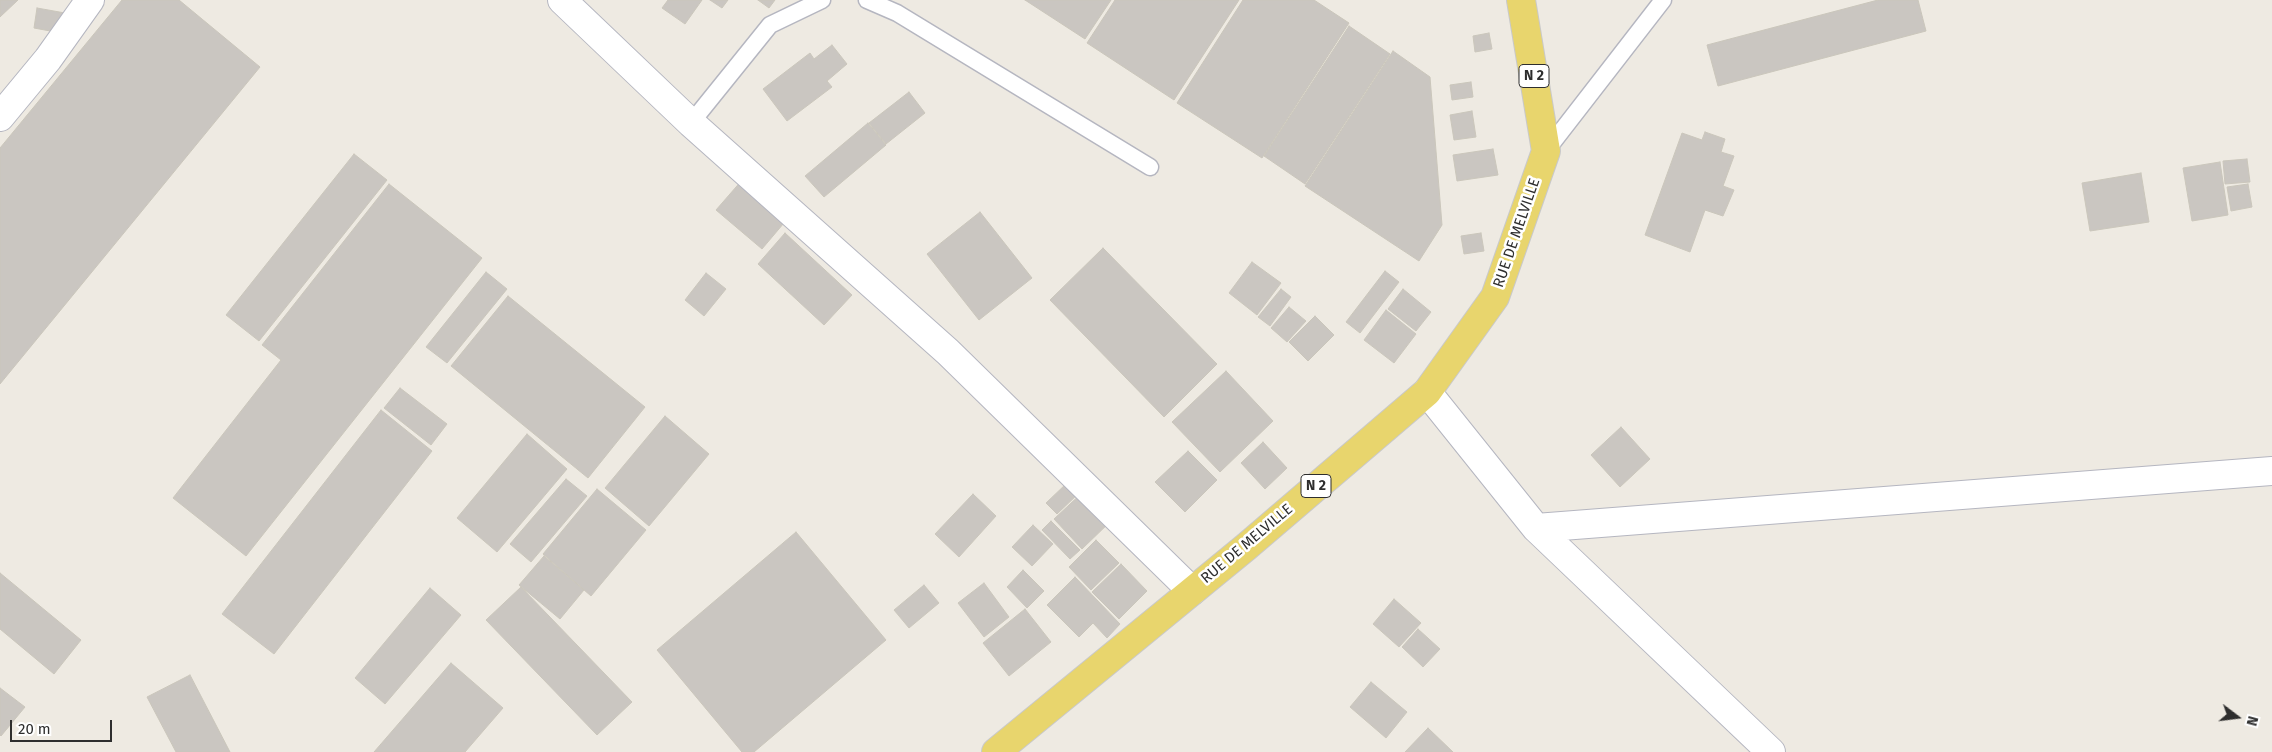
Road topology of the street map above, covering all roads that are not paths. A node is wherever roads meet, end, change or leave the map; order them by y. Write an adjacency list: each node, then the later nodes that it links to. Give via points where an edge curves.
1 (90, 0): 7 (street)
2 (562, 0): 8 (street)
3 (822, 0): 8 (lane, via 770,24)
4 (867, 0): 10 (lane, via 897,13)
5 (1521, 0): 9 (main road, N 2)
6 (1663, 0): 9 (lane)
7 (0, 118)
8 (691, 123): 14 (street, via 948,352)
9 (1546, 151): 11 (main road, RUE DE MELVILLE / N 2, via 1495,297)
10 (1150, 167)
11 (1427, 392): 13 (street); 14 (main road, RUE DE MELVILLE / N 2)
12 (2272, 471): 13 (street)
13 (1536, 528): 16 (street)
14 (1192, 591): 15 (main road, RUE DE MELVILLE / N 2)
15 (996, 752)
16 (1770, 752)

